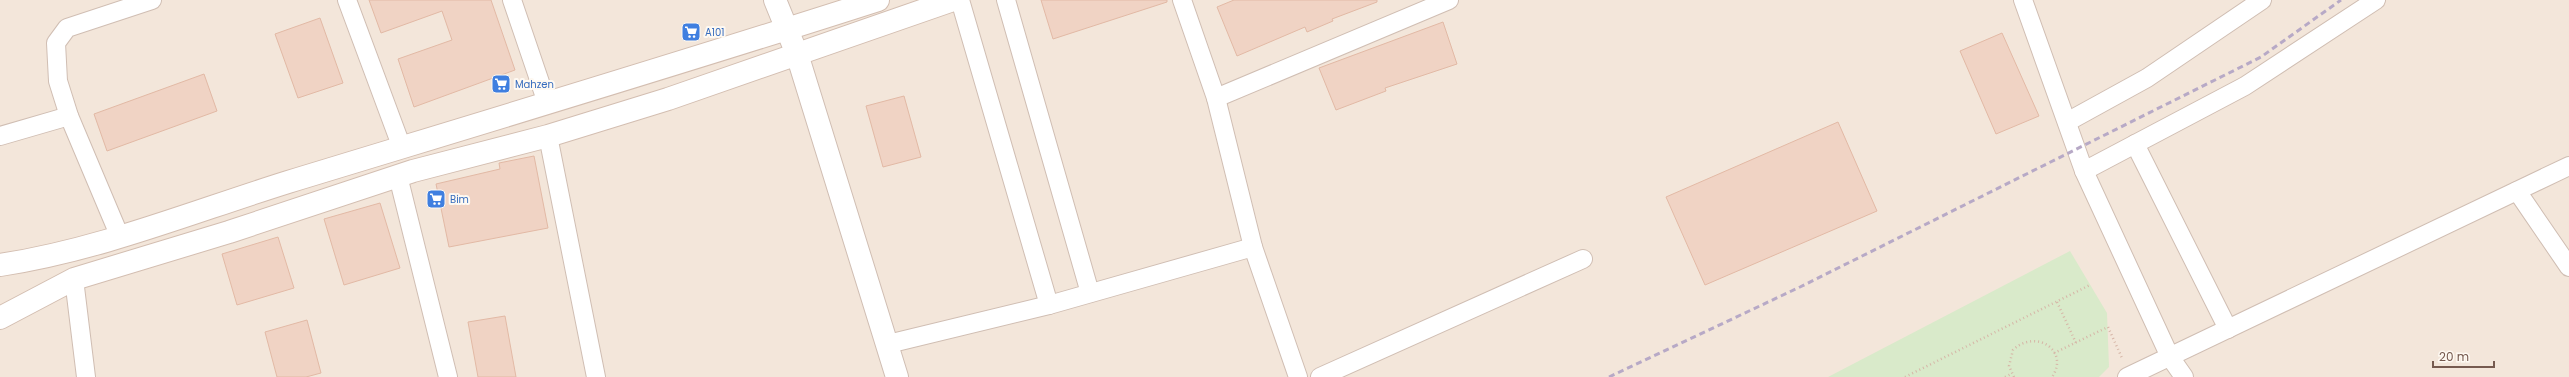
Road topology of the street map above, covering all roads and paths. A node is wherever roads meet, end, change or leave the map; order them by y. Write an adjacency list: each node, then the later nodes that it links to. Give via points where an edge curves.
1 (152, 0): 19 (street, via 67,28 56,43 58,81)
2 (347, 0): 24 (street)
3 (512, 0): 18 (street)
4 (775, 0): 15 (main road)
5 (878, 0): 15 (main road)
6 (953, 0): 16 (main road)
7 (960, 0): 38 (street)
8 (1006, 0): 36 (street)
9 (1182, 0): 17 (street)
10 (1449, 0): 14 (street)
11 (2023, 0): 20 (street)
12 (2262, 0): 20 (street, via 2147,78)
13 (2376, 0): 23 (street, via 2245,86)
14 (1419, 7): 17 (street)
15 (788, 29): 16 (main road); 18 (main road)
16 (797, 54): 22 (main road, via 668,99); 42 (main road)
17 (1216, 98): 30 (street)
18 (547, 103): 24 (main road)
19 (69, 116): 21 (street); 29 (street)
20 (2066, 122): 26 (street)
21 (0, 136)
22 (548, 136): 27 (main road); 49 (street)
23 (2135, 144): 26 (street); 40 (street)
24 (402, 148): 29 (main road)
25 (2569, 166): 28 (street)
26 (2084, 171): 44 (street)
27 (398, 176): 34 (main road, via 229,232); 48 (street)
28 (2517, 190): 33 (street); 40 (street)
29 (120, 237): 32 (main road, via 39,259)
30 (1253, 247): 36 (street); 51 (street)
31 (1583, 259): 52 (street)
32 (0, 265)
33 (2569, 267)
34 (74, 279): 39 (main road); 47 (street)
35 (2090, 285): 37 (path)
36 (1090, 293): 38 (street)
37 (2057, 302): 41 (path); 53 (path)
38 (1049, 305): 42 (street)
39 (0, 318)
40 (2228, 329): 44 (street)
41 (2076, 343): 43 (path); 46 (path, via 2108,327)
42 (888, 344): 50 (main road)
43 (2054, 353): 45 (path, via 2042,342 2023,342 2013,350 2010,358); 55 (path, via 2057,368)
44 (2170, 357): 46 (street); 56 (street)
45 (2012, 376): 54 (path)
46 (2129, 376)
47 (86, 377)
48 (448, 377)
49 (596, 377)
50 (897, 377)
51 (1298, 377)
52 (1320, 377)
53 (1905, 377)
54 (2005, 377)
55 (2052, 377)
56 (2184, 377)

